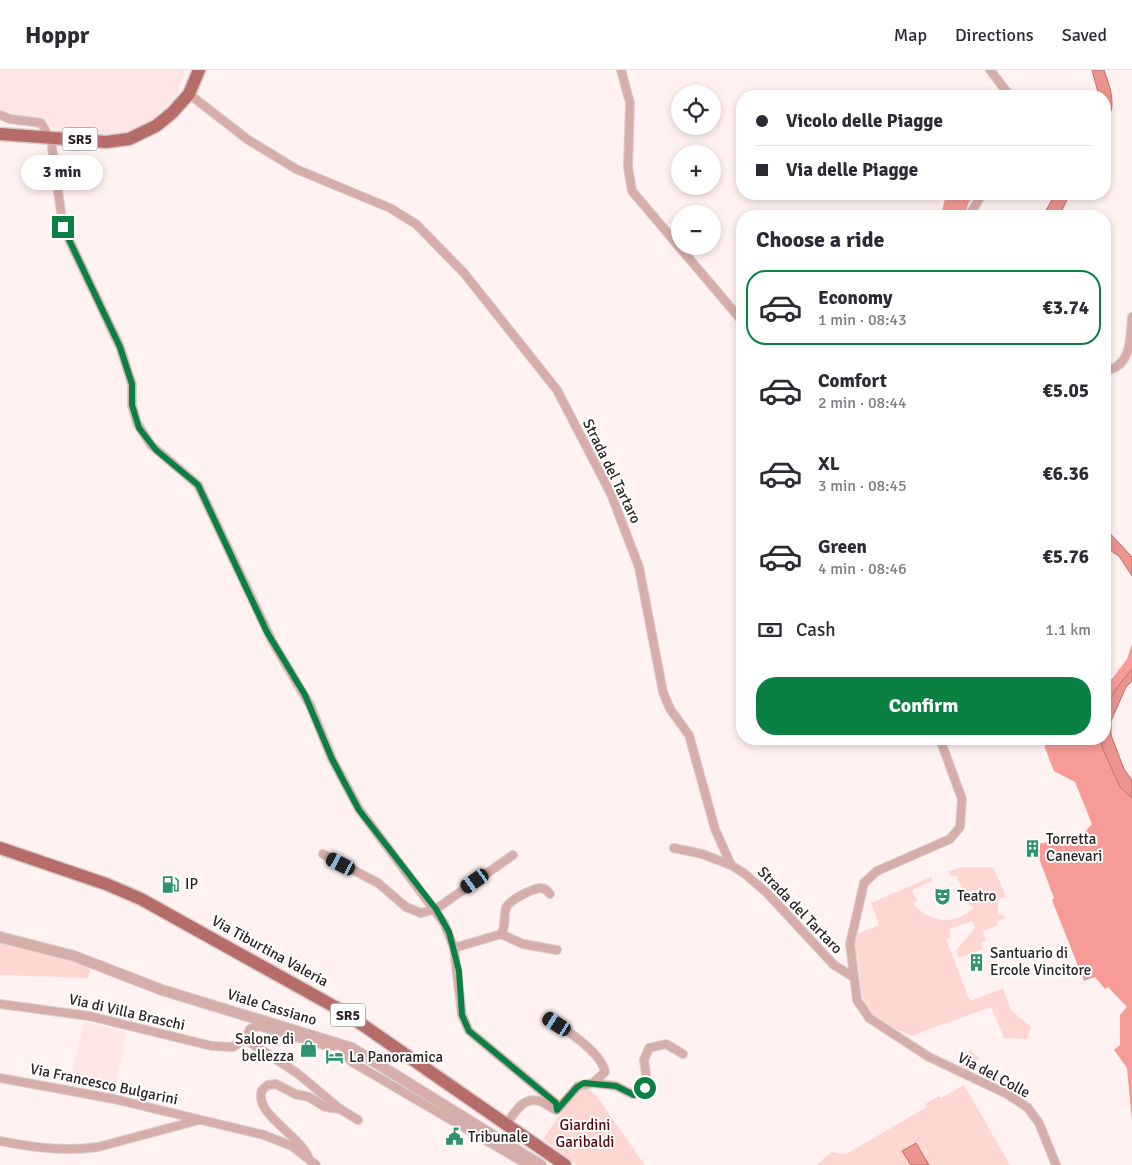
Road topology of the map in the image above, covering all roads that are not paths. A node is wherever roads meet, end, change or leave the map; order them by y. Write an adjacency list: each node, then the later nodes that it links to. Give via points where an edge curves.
1 (199, 70): 5 (main road, SR5)
2 (621, 70): 9 (street, via 630,102 628,168 632,191)
3 (990, 70): 4 (street)
4 (1005, 90)
5 (189, 94): 8 (main road, SR5, via 160,124 129,139); 17 (street, Strada del Tartaro, via 247,139 296,169 390,208 416,224 464,273 557,390 611,494 639,567 663,692 671,711 689,736 715,829)
6 (0, 115): 8 (street, via 41,123)
7 (0, 134): 8 (main road, SR5)
8 (51, 142): 19 (street, via 63,227 120,347 132,384 132,405 139,428 156,450 198,485 269,635 305,695 332,759 359,810)
9 (736, 314)
10 (1132, 317): 11 (street, via 1127,355 1118,366)
11 (1111, 369)
12 (943, 745): 24 (street, Via del Colle, via 962,799 960,826 950,839 877,871 866,880 850,942)
13 (0, 848): 36 (main road, Via Tiburtina Valeria / SR5, via 106,884 185,922 337,1008)
14 (674, 848): 17 (street)
15 (323, 854): 19 (street, via 378,883 410,910 424,913)
16 (513, 855): 19 (street)
17 (731, 865): 24 (street, Strada del Tartaro, via 767,893 836,966)
18 (550, 894): 20 (street, via 538,888 509,903)
19 (436, 909): 22 (street)
20 (501, 934): 22 (street); 23 (street, via 523,944)
21 (0, 937): 28 (street, Viale Cassiano, via 74,956 162,990)
22 (454, 948): 33 (street, via 462,1015 469,1031 556,1103)
23 (557, 950)
24 (852, 976): 43 (street, Via del Colle, via 857,1000 869,1018 929,1057 1007,1094 1030,1109)
25 (0, 1004): 27 (street, Via di Villa Braschi, via 89,1016 212,1046 233,1046)
26 (548, 1018): 31 (street, via 569,1031 602,1062 605,1073)
27 (245, 1038): 28 (street, Via di Villa Braschi, via 250,1029 258,1026 327,1046); 32 (street, via 297,1073)
28 (342, 1044): 40 (street, via 352,1062); 41 (street, Viale Cassiano)
29 (683, 1054): 31 (street, via 668,1044 649,1048 644,1060 647,1083 636,1095 616,1086)
30 (0, 1078): 34 (street, Via Francesco Bulgarini, via 42,1084)
31 (593, 1083): 33 (street, via 578,1086)
32 (340, 1109): 35 (street); 38 (street, via 325,1107 278,1085 268,1084 262,1090 260,1099 265,1110 289,1131)
33 (557, 1110): 36 (street, via 540,1101 527,1101)
34 (201, 1119): 37 (street, via 82,1150); 38 (street, Via Francesco Bulgarini, via 271,1138 292,1146)
35 (358, 1120)
36 (506, 1122): 42 (main road, Via Tiburtina Valeria)
37 (0, 1141)
38 (309, 1159): 39 (street)
39 (316, 1165)
40 (528, 1165)
41 (541, 1165)
42 (565, 1165)
43 (1056, 1165)

